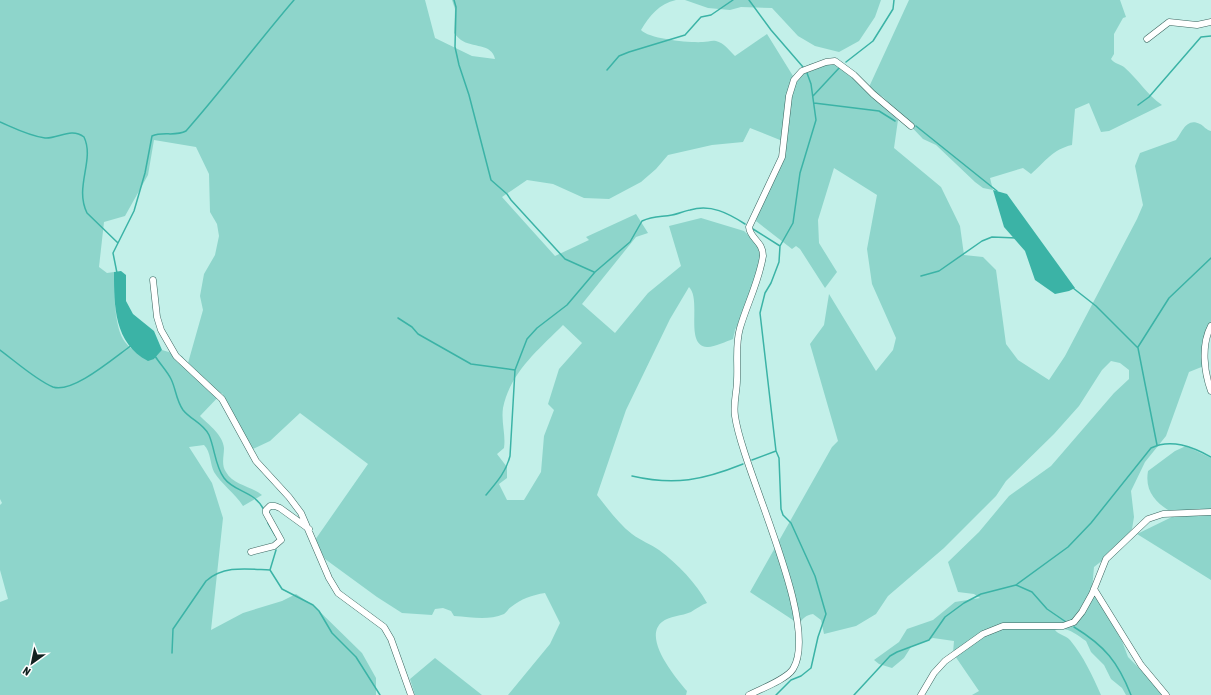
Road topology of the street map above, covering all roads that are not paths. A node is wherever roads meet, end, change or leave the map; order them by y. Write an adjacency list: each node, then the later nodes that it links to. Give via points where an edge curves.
1 (1211, 22): 2 (street, via 1197,25 1169,22)
2 (1147, 39)
3 (911, 126): 12 (street, via 835,61 802,71 791,87 782,157 749,227 761,246 763,256 738,337 735,416 744,452 773,534 795,608 799,631 797,658 791,672)
4 (154, 280): 8 (street, via 157,317 161,330 176,356 222,399 256,461 294,504)
5 (1211, 326): 6 (street, via 1206,340 1205,369)
6 (1211, 391)
7 (1211, 512): 10 (street, via 1163,514 1148,519 1106,559)
8 (309, 529): 9 (street, via 280,508 270,506 266,513 280,537 280,543); 11 (street, via 329,578 338,593 379,622 388,633)
9 (251, 552)
10 (1094, 589): 13 (street, via 1079,617 1069,625 1012,624 983,634 942,664); 14 (street, via 1141,665)
11 (411, 695)
12 (749, 695)
13 (922, 695)
14 (1166, 695)

